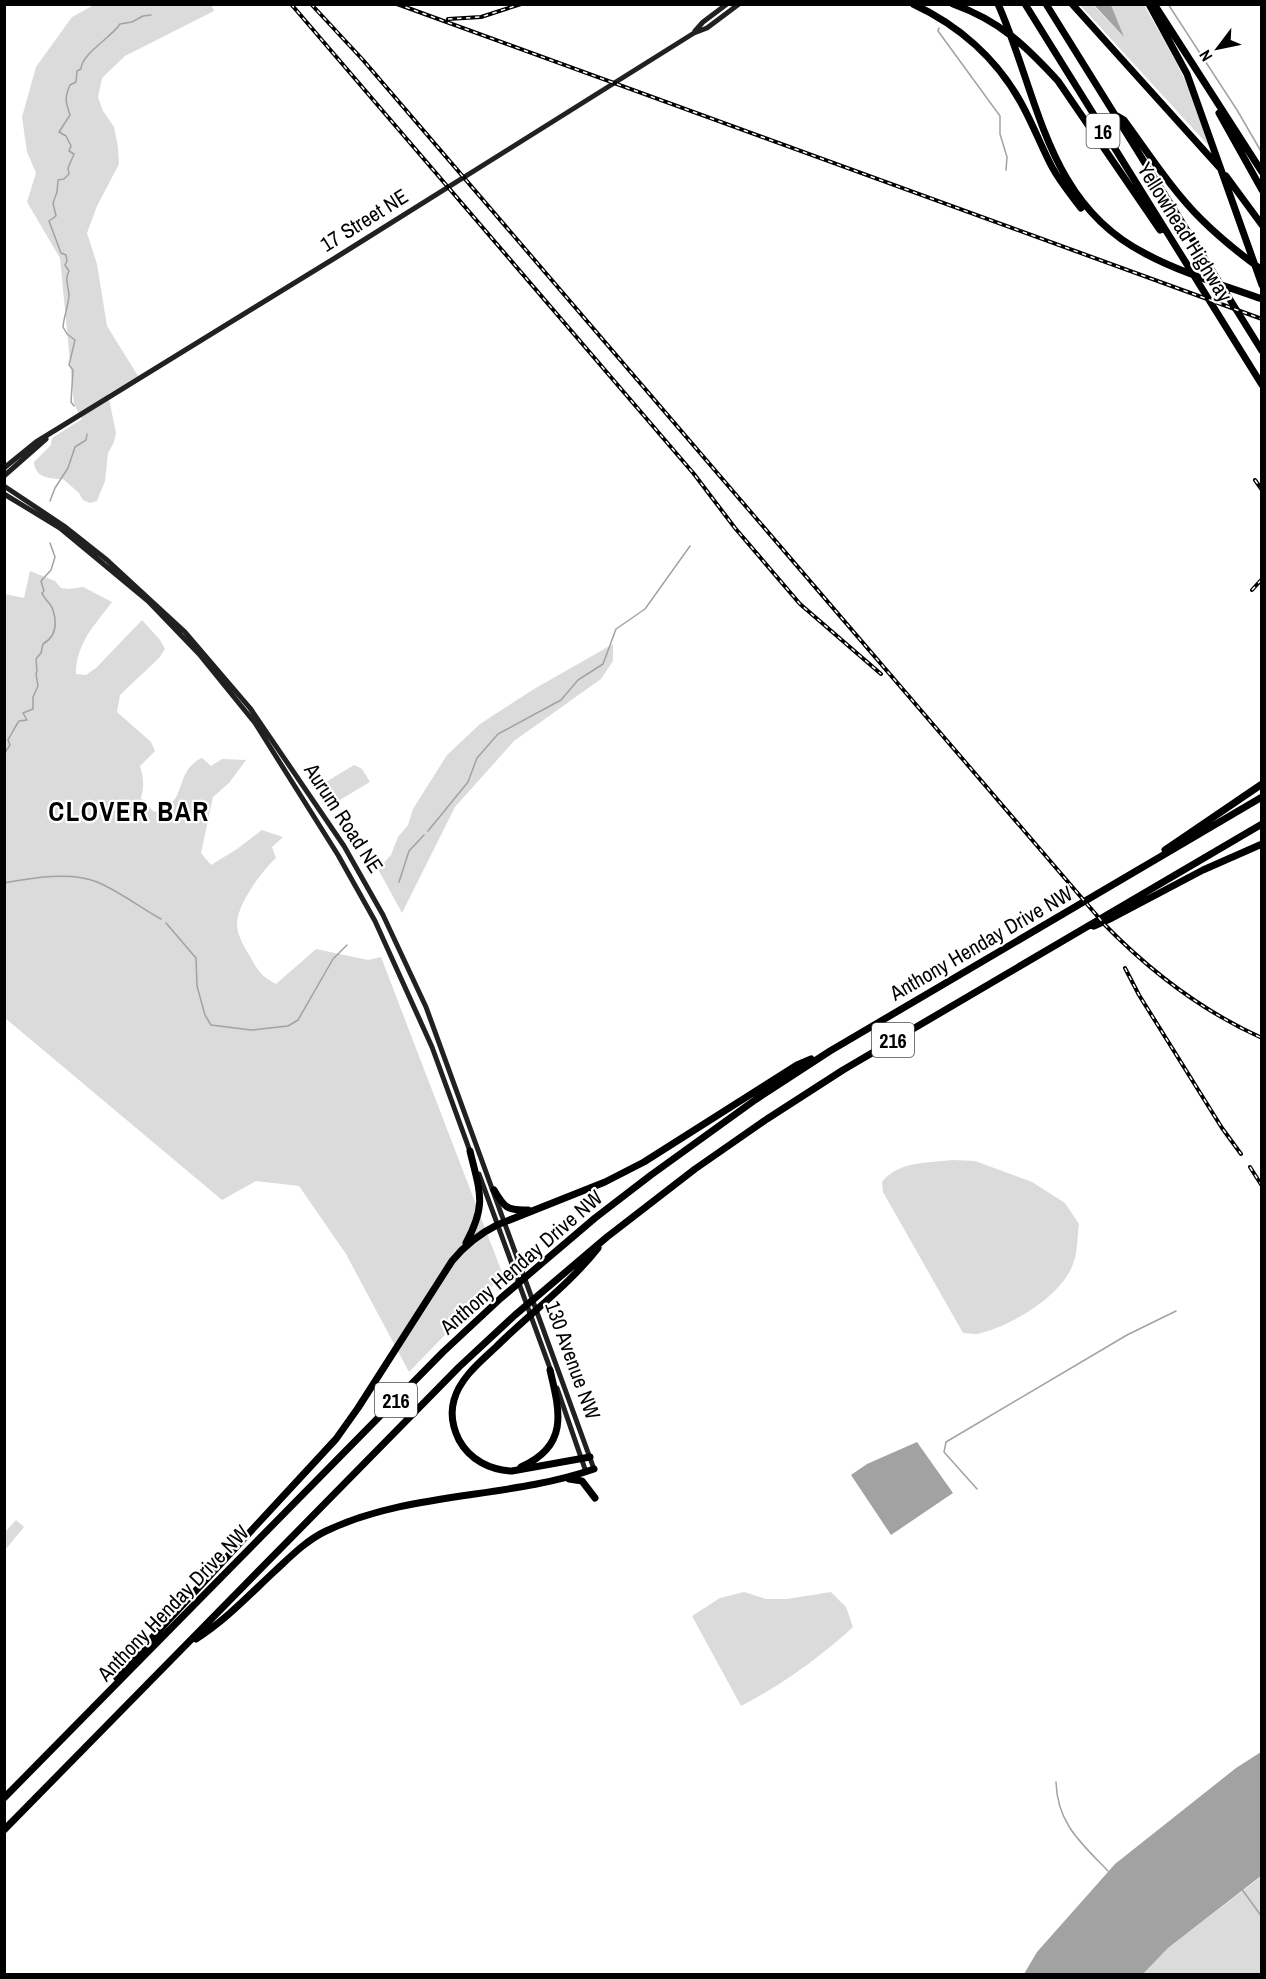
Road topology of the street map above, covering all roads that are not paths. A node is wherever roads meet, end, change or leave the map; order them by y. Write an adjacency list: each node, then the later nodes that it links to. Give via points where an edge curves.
1 (727, 4): 11 (main road, 17 Street NE)
2 (739, 4): 11 (main road, 17 Street NE)
3 (913, 4): 17 (highway, via 950,25 987,57 1020,101 1061,182 1096,224)
4 (953, 4): 18 (highway, via 999,26 1023,44 1058,81)
5 (998, 4): 17 (highway, via 1057,163 1085,206)
6 (1025, 4): 18 (highway, Yellowhead Highway / 16)
7 (1046, 4): 13 (highway, Yellowhead Highway / 16)
8 (1072, 4): 16 (highway, via 1212,159)
9 (1149, 4): 20 (highway, via 1187,74)
10 (1154, 4): 12 (highway)
11 (694, 33): 24 (main road, 17 Street NE, via 51,434)
12 (1196, 69): 14 (highway); 15 (highway)
13 (1114, 114): 19 (highway, via 1124,120 1200,218); 22 (highway, Yellowhead Highway / 16)
14 (1262, 172)
15 (1262, 190)
16 (1262, 225)
17 (1121, 239): 21 (highway, via 1158,260)
18 (1182, 258): 23 (highway, Yellowhead Highway / 16)
19 (1262, 270)
20 (1262, 285)
21 (1262, 299)
22 (1262, 351)
23 (1262, 385)
24 (7, 467): 25 (main road, 17 Street NE); 27 (main road, via 8,480)
25 (4, 476)
26 (4, 486): 27 (main road, Aurum Road NE)
27 (15, 492): 37 (main road, Aurum Road NE, via 85,542 167,613 250,708 301,781 358,868 412,973)
28 (4, 494): 36 (main road, Aurum Road NE, via 60,528 148,602 199,654 255,723 375,921 424,1026)
29 (1262, 784): 33 (highway)
30 (1262, 798): 33 (highway, 216)
31 (1262, 824): 34 (highway)
32 (1262, 846): 34 (highway)
33 (1149, 863): 35 (highway, Anthony Henday Drive NW / 216)
34 (1135, 902): 41 (highway, Anthony Henday Drive NW / 216, via 1112,918 1072,934 814,1088 703,1164)
35 (830, 1051): 38 (highway, via 796,1065 644,1162); 54 (highway, Anthony Henday Drive NW / 216, via 651,1174 501,1298 443,1352)
36 (470, 1151): 40 (main road, Aurum Road NE); 42 (highway, via 480,1202 477,1223)
37 (494, 1190): 38 (highway, via 504,1206); 39 (main road, Aurum Road NE)
38 (534, 1210): 39 (highway)
39 (505, 1222): 40 (highway); 43 (main road, Aurum Road NE)
40 (497, 1225): 42 (highway); 44 (main road, Aurum Road NE)
41 (607, 1237): 49 (highway, via 585,1265 472,1370 457,1392 453,1425 462,1445 478,1461); 53 (highway, Anthony Henday Drive NW / 216, via 459,1367)
42 (463, 1248): 54 (highway, via 336,1439 127,1665)
43 (520, 1262): 46 (main road, 130 Avenue NW)
44 (513, 1267): 45 (main road, 130 Avenue NW)
45 (550, 1370): 47 (main road, 130 Avenue NW); 49 (highway, via 559,1409 557,1429 548,1449)
46 (590, 1457): 47 (highway); 48 (main road, 130 Avenue NW)
47 (582, 1460): 49 (highway); 50 (main road, 130 Avenue NW)
48 (594, 1469): 50 (highway)
49 (512, 1472)
50 (586, 1472): 51 (highway)
51 (560, 1479): 52 (highway, via 582,1481); 53 (highway, via 392,1509 326,1531 302,1546 216,1626)
52 (595, 1498)
53 (184, 1647): 56 (highway, Anthony Henday Drive NW / 216)
54 (107, 1694): 55 (highway, Anthony Henday Drive NW / 216)
55 (4, 1798)
56 (4, 1830)

